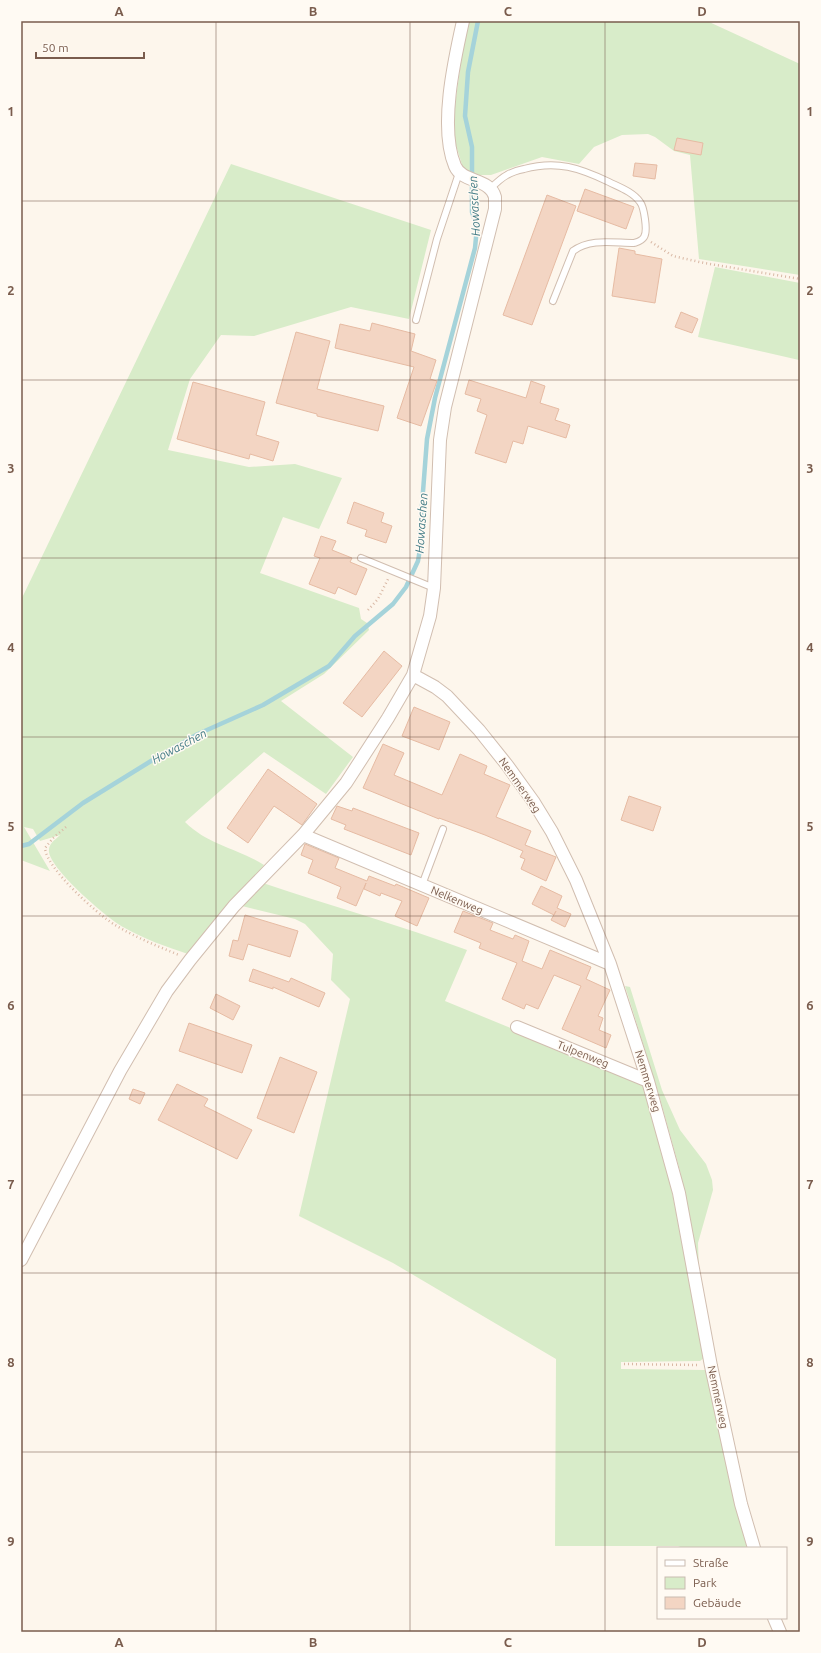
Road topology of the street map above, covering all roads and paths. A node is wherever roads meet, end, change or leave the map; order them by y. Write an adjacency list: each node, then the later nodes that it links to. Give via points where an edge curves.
1 (463, 21): 2 (street, via 449,105 448,131 455,167)
2 (461, 174): 3 (street); 7 (lane, via 437,239)
3 (486, 186): 4 (lane, via 506,175 536,166 547,164 574,168 595,175 637,198 644,209); 10 (street, via 495,196 495,209 445,407 440,440)
4 (644, 237): 5 (path, via 673,256); 6 (lane, via 634,243 590,242 573,250)
5 (800, 279)
6 (553, 301)
7 (416, 320)
8 (361, 558): 9 (lane)
9 (392, 571): 10 (lane); 11 (path, via 378,599)
10 (434, 588): 12 (street, via 430,616)
11 (368, 610)
12 (413, 676): 15 (street, via 346,783); 18 (street, Nemmerweg, via 447,696 508,765 552,832 576,880)
13 (66, 827): 17 (path, via 45,848 45,854 64,881 114,924)
14 (443, 829): 16 (lane)
15 (303, 835): 16 (street, Nelkenweg); 17 (street, via 234,906)
16 (422, 885): 18 (street, Nelkenweg)
17 (190, 960): 21 (street, via 167,991 120,1071)
18 (610, 964): 20 (street, Nemmerweg)
19 (517, 1027): 20 (street, Tulpenweg)
20 (648, 1081): 23 (street, Nemmerweg, via 679,1193)
21 (21, 1260)
22 (624, 1364): 23 (path)
23 (711, 1366): 24 (street, Nemmerweg, via 741,1504)
24 (754, 1547)
25 (774, 1619): 26 (street)
26 (780, 1632)

